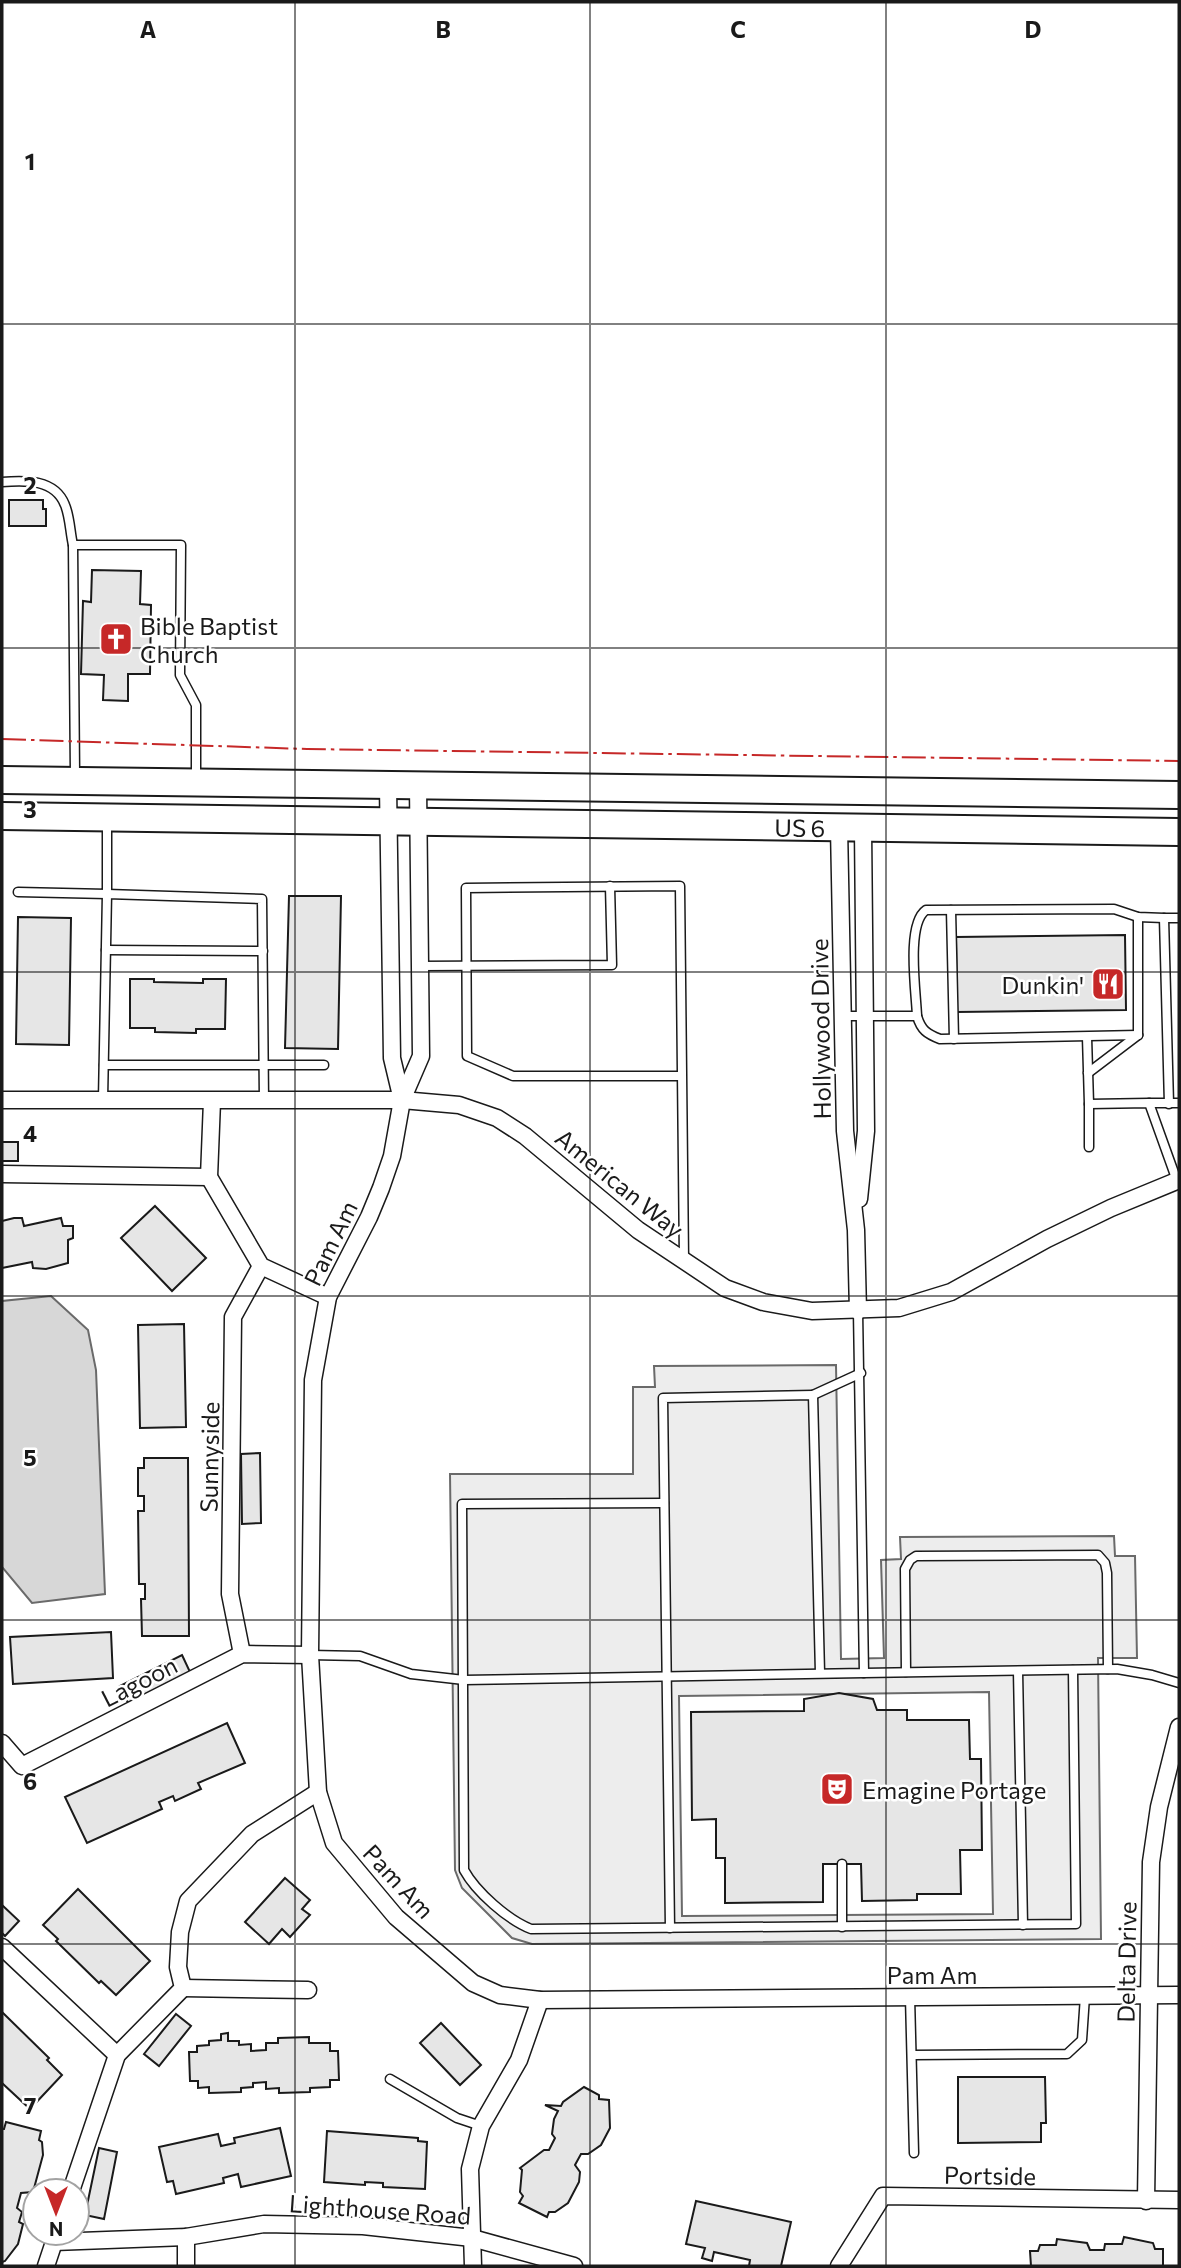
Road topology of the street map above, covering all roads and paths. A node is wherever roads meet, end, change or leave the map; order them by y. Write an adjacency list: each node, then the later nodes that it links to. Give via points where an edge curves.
1 (2, 482): 2 (lane, via 26,480 48,485 65,503)
2 (73, 544): 4 (lane); 5 (lane, via 181,545 180,675 196,705)
3 (2, 780): 4 (main road, US 6)
4 (75, 781): 5 (main road, US 6)
5 (196, 783): 6 (main road, US 6)
6 (388, 786): 7 (main road, US 6); 11 (street, Pam Am)
7 (418, 786): 8 (main road, US 6); 12 (street, Pam Am)
8 (1179, 795)
9 (2, 816): 10 (main road, US 6)
10 (107, 817): 11 (main road, US 6); 17 (lane)
11 (390, 822): 12 (main road, US 6); 39 (street, Pam Am, via 392,1058)
12 (419, 822): 13 (main road, US 6 / US 6); 24 (street, Pam Am)
13 (851, 827): 14 (main road, US 6 / US 6); 26 (street, Hollywood Drive); 27 (street, Hollywood Drive)
14 (1179, 832)
15 (610, 886): 25 (lane, via 466,888); 25 (lane, via 612,965); 36 (lane, via 680,886)
16 (18, 892): 17 (lane)
17 (107, 894): 22 (lane); 23 (lane, via 262,899)
18 (951, 910): 19 (lane, via 1114,909); 28 (lane, via 926,910 919,915 914,932); 31 (lane)
19 (1138, 917): 20 (lane); 29 (lane)
20 (1164, 918): 21 (lane); 45 (lane)
21 (1179, 918)
22 (106, 950): 23 (lane); 32 (lane)
23 (263, 951): 33 (lane)
24 (420, 967): 25 (lane); 39 (street, Pam Am, via 421,1056)
25 (466, 967): 36 (lane, via 467,1056 513,1076)
26 (843, 1016): 27 (lane); 50 (street, Hollywood Drive, via 845,1131)
27 (865, 1016): 28 (lane); 50 (street, Hollywood Drive, via 866,1131)
28 (918, 1016): 31 (lane, via 928,1035)
29 (1138, 1035): 30 (lane); 35 (lane)
30 (1087, 1037): 31 (lane); 35 (lane)
31 (954, 1039)
32 (104, 1065): 33 (lane); 38 (lane)
33 (264, 1065): 34 (lane); 41 (lane)
34 (324, 1065)
35 (1088, 1073): 44 (lane)
36 (681, 1076): 51 (lane)
37 (2, 1100): 38 (street, American Way)
38 (103, 1100): 40 (street, American Way)
39 (402, 1100): 41 (street, American Way); 51 (street, American Way, via 458,1105 497,1118); 53 (street, Pam Am, via 381,1188)
40 (212, 1101): 41 (street, American Way); 48 (street)
41 (264, 1101)
42 (1149, 1103): 44 (lane); 45 (lane); 49 (lane)
43 (1179, 1103): 45 (lane)
44 (1089, 1104): 46 (lane)
45 (1169, 1104)
46 (1089, 1147)
47 (2, 1174): 48 (street)
48 (209, 1177): 52 (street)
49 (1179, 1183): 54 (street, American Way, via 1069,1229 951,1292 899,1308)
50 (856, 1230): 54 (street, Hollywood Drive)
51 (684, 1263): 54 (street, American Way, via 725,1288 763,1302 812,1311)
52 (261, 1266): 53 (street); 58 (street, Sunnyside, via 233,1317 230,1594)
53 (328, 1297): 59 (street, Pam Am, via 313,1380)
54 (858, 1311): 55 (lane)
55 (861, 1373): 56 (lane); 65 (lane)
56 (813, 1395): 57 (lane, via 663,1398); 64 (lane)
57 (664, 1503): 66 (lane); 67 (lane, via 462,1504)
58 (242, 1654): 59 (street, Lagoon); 70 (street, Lagoon, via 22,1766)
59 (310, 1655): 67 (lane, via 360,1656 411,1674); 71 (street, Pam Am)
60 (1073, 1670): 61 (lane); 62 (lane); 73 (lane, via 1076,1924)
61 (1108, 1670): 63 (lane, via 1107,1573 1098,1555 916,1556 905,1569); 68 (lane)
62 (1018, 1671): 63 (lane); 73 (lane)
63 (906, 1672): 65 (lane)
64 (820, 1673): 65 (lane); 66 (lane)
65 (864, 1673)
66 (667, 1676): 67 (lane); 75 (lane)
67 (464, 1680): 75 (lane, via 464,1870 471,1883 517,1923 531,1929)
68 (1179, 1683)
69 (1179, 1727): 79 (street, Delta Drive, via 1151,1862)
70 (2, 1743)
71 (318, 1792): 77 (street, via 252,1834 188,1900 178,1966); 83 (street, Pam Am, via 334,1843 396,1917 473,1983 500,1995)
72 (842, 1864): 74 (lane)
73 (1023, 1924): 74 (lane)
74 (842, 1927): 75 (lane)
75 (670, 1928)
76 (2, 1947): 84 (street)
77 (183, 1988): 78 (street); 84 (street)
78 (307, 1990)
79 (1148, 1995): 80 (street, Pam Am); 81 (street, Pam Am); 91 (street, Delta Drive)
80 (1179, 1995)
81 (1085, 1996): 82 (street, Pam Am); 85 (lane, via 1082,2040 1067,2054)
82 (910, 1997): 83 (street, Pam Am); 85 (lane)
83 (540, 2000): 87 (street, via 519,2060)
84 (117, 2055): 89 (street)
85 (913, 2055): 88 (lane)
86 (390, 2080): 87 (lane, via 457,2118)
87 (481, 2126): 94 (street, via 470,2169)
88 (914, 2153)
89 (76, 2177)
90 (1179, 2200): 91 (street, Portside)
91 (1146, 2201): 100 (street, Portside, via 883,2196)
92 (91, 2237): 93 (street, Lighthouse Road)
93 (186, 2237): 94 (street, Lighthouse Road, via 264,2224 363,2226); 97 (street)
94 (472, 2238): 98 (street); 99 (street, Lighthouse Road)
95 (52, 2247): 96 (street)
96 (46, 2266)
97 (186, 2266)
98 (473, 2266)
99 (574, 2266)
100 (839, 2266)

